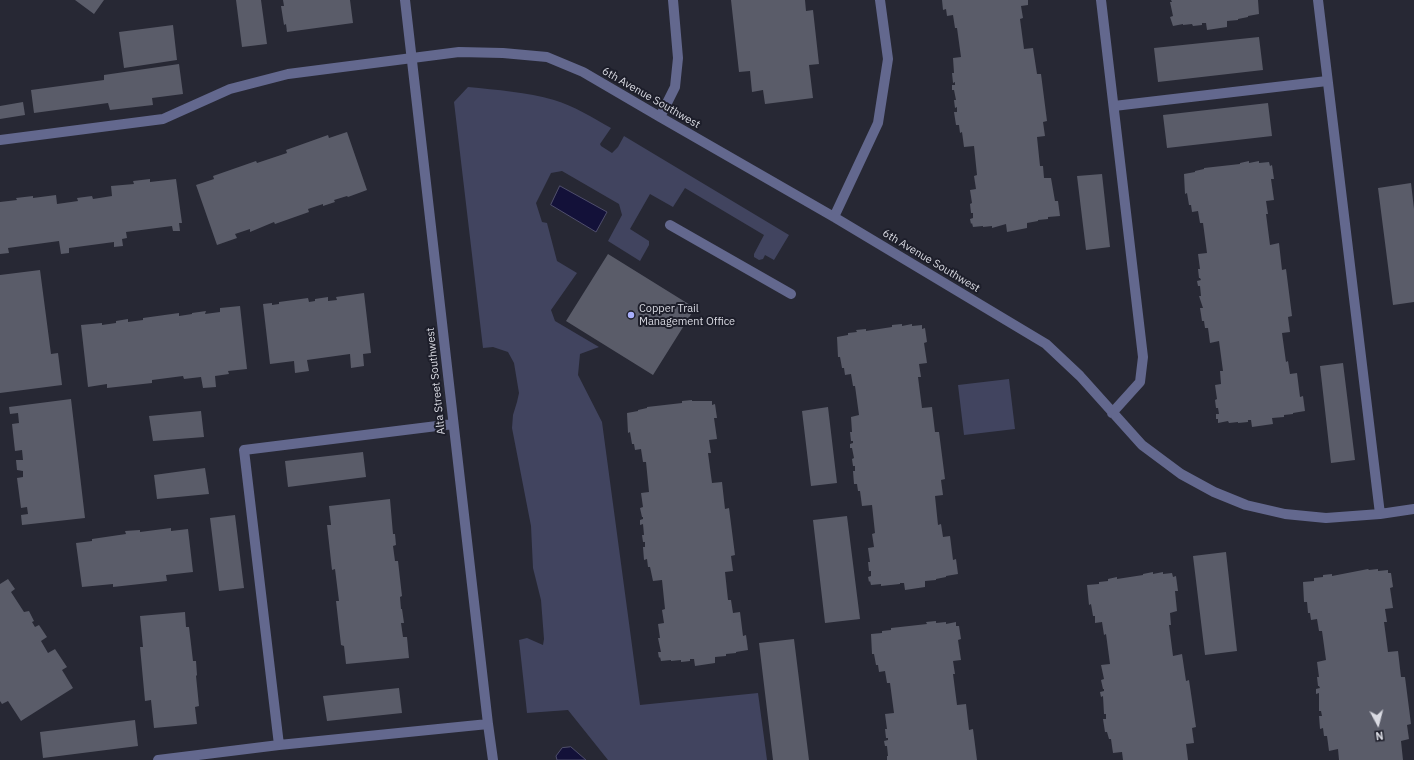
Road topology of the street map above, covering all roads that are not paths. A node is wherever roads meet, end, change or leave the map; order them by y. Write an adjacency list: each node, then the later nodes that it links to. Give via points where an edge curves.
1 (405, 0): 6 (street, Alta Street Southwest)
2 (673, 0): 9 (street, via 678,58 675,87)
3 (880, 0): 11 (street, via 888,59 878,123)
4 (1101, 0): 8 (street)
5 (1318, 0): 7 (street)
6 (411, 57): 9 (street, 6th Avenue Southwest, via 459,52 547,57 583,72); 10 (street, 6th Avenue Southwest, via 288,74 230,89 163,119); 15 (street, Alta Street Southwest)
7 (1328, 81): 8 (street); 17 (street)
8 (1114, 106): 14 (street, via 1143,358 1140,382)
9 (660, 117): 11 (street, 6th Avenue Southwest)
10 (0, 140)
11 (834, 217): 14 (street, 6th Avenue Southwest, via 1046,344 1080,376)
12 (670, 226): 13 (street)
13 (791, 294)
14 (1112, 413): 17 (street, 6th Avenue Southwest, via 1142,445 1181,474 1214,492 1246,505 1285,514 1326,518)
15 (453, 424): 18 (street, Alta Street Southwest); 19 (street, via 244,450)
16 (1414, 509): 17 (street, 6th Avenue Southwest)
17 (1380, 514)
18 (488, 724): 19 (street); 21 (street, Alta Street Southwest)
19 (279, 745): 20 (street)
20 (158, 760)
21 (493, 760)

